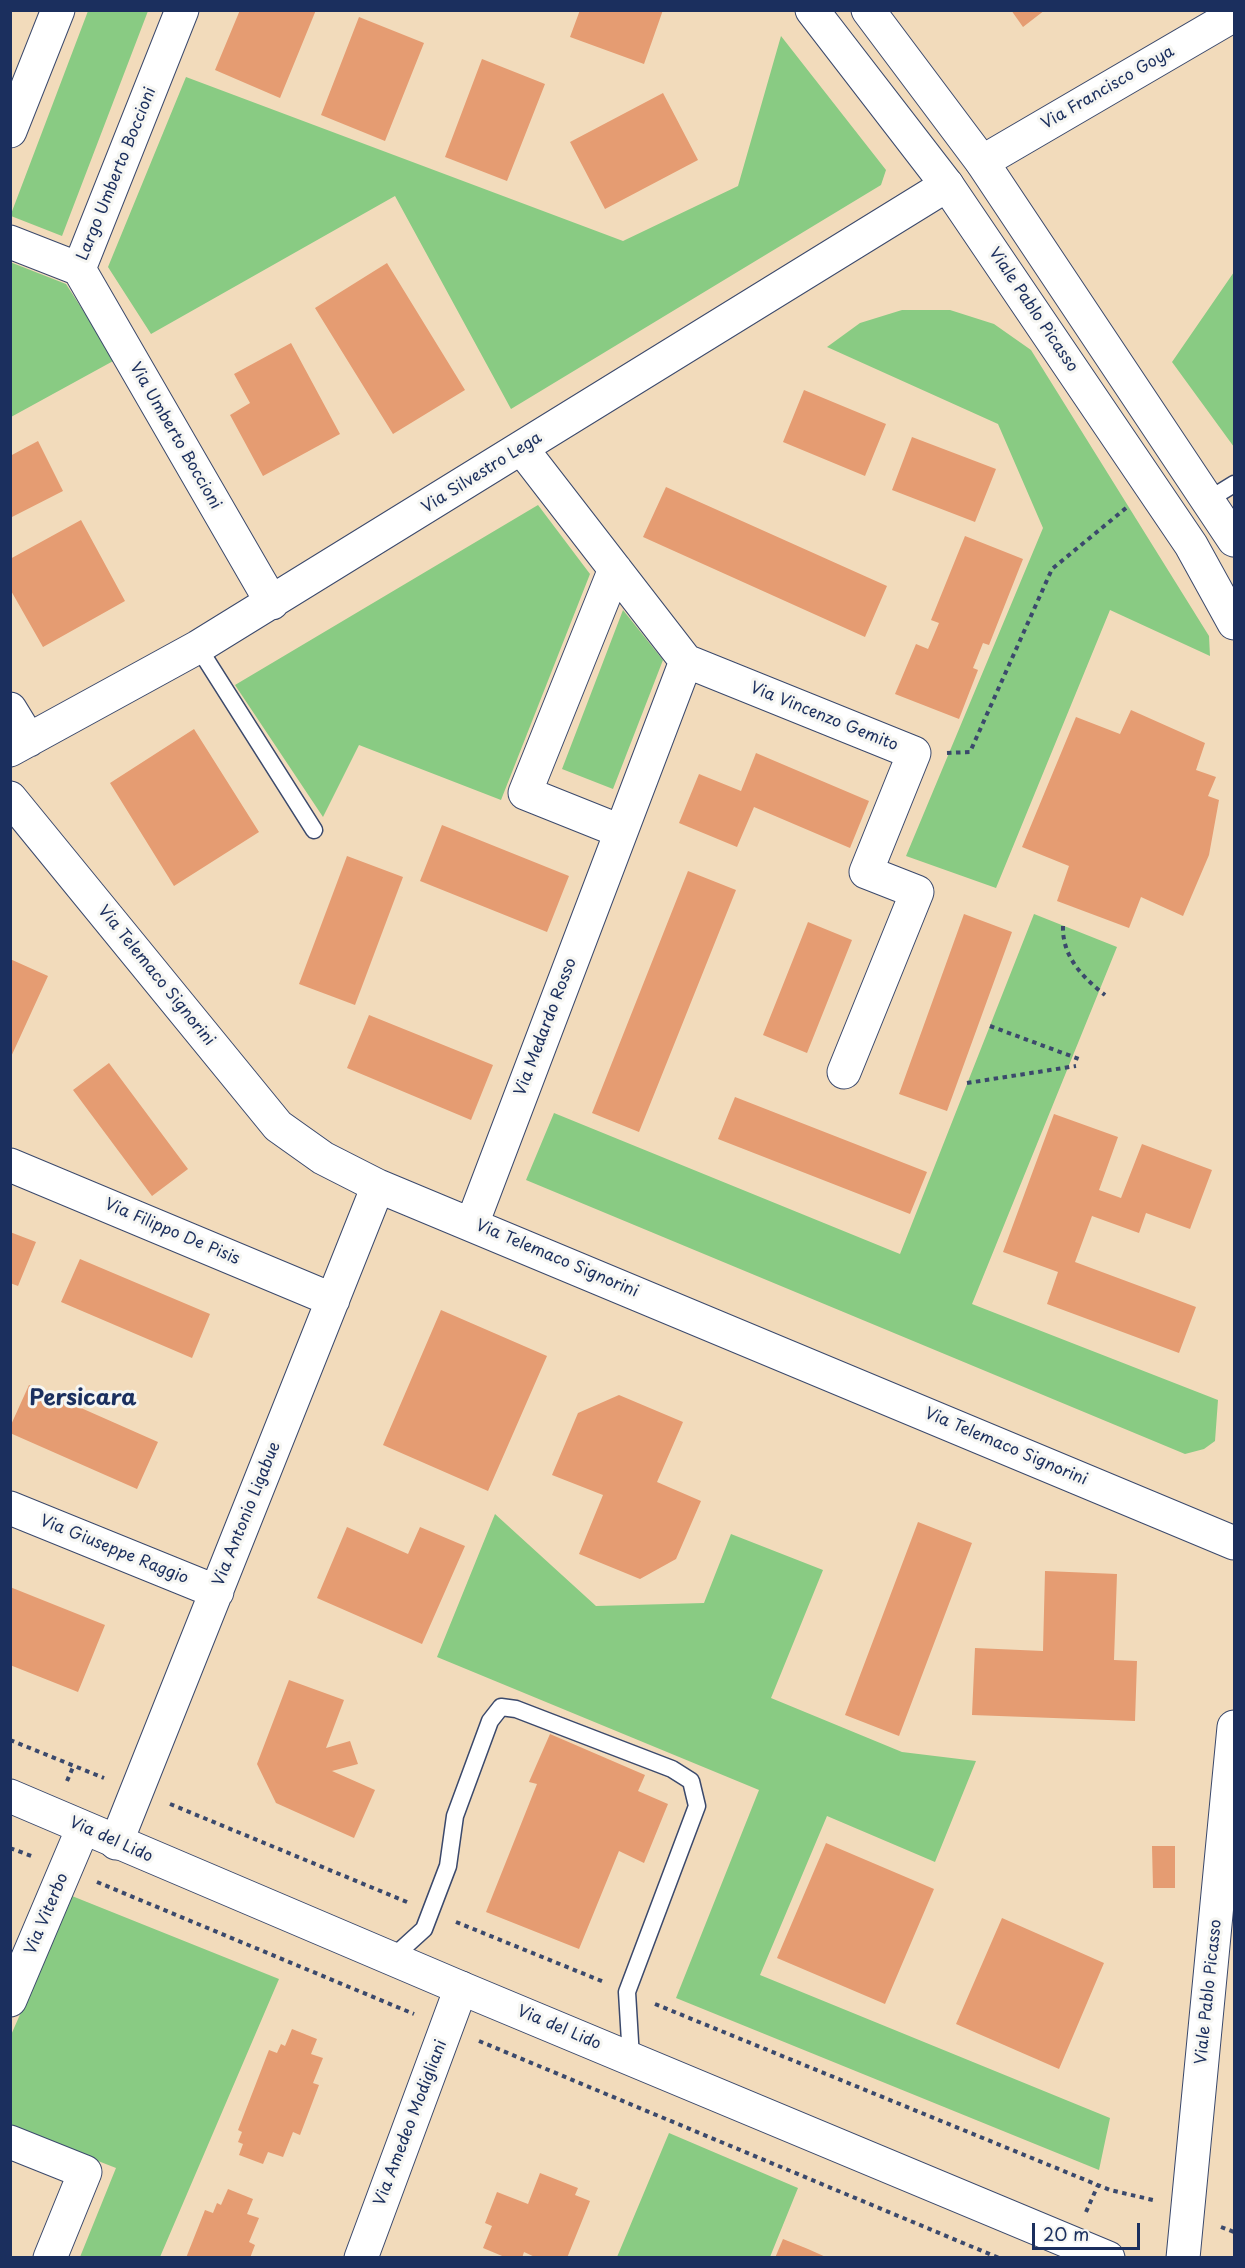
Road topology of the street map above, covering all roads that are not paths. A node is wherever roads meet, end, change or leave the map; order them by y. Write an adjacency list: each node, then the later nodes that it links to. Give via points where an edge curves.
1 (58, 10): 6 (street)
2 (182, 10): 10 (street, Largo Umberto Boccioni)
3 (812, 10): 8 (street, Viale Pablo Picasso)
4 (868, 10): 7 (street)
5 (1234, 15): 7 (street, Via Francisco Goya)
6 (10, 131)
7 (982, 162): 12 (street)
8 (947, 185): 11 (street, Via Silvestro Lega); 16 (street, Viale Pablo Picasso, via 1191,545)
9 (10, 242): 10 (street, Largo Umberto Boccioni)
10 (79, 269): 15 (street, Via Umberto Boccioni)
11 (522, 449): 14 (street); 15 (street, Via Silvestro Lega)
12 (1221, 492): 13 (street)
13 (1234, 540)
14 (615, 568): 18 (street); 23 (street, via 525,793)
15 (272, 603): 17 (street, Via Silvestro Lega)
16 (1234, 623)
17 (198, 647): 20 (street, Via Silvestro Lega); 22 (lane)
18 (686, 661): 23 (street, Via Medardo Rosso); 24 (street, Via Vincenzo Gemito, via 914,753 866,872 917,892)
19 (10, 709): 20 (street)
20 (20, 745)
21 (10, 798): 26 (street, Via Telemaco Signorini, via 278,1126 324,1158)
22 (314, 830)
23 (620, 831): 27 (street, Via Medardo Rosso)
24 (844, 1072)
25 (10, 1165): 28 (street, Via Filippo De Pisis)
26 (378, 1186): 27 (street, Via Telemaco Signorini); 28 (street, Via Antonio Ligabue)
27 (472, 1224): 30 (street, Via Telemaco Signorini)
28 (333, 1300): 31 (street, Via Antonio Ligabue)
29 (10, 1508): 31 (street, Via Giuseppe Raggio)
30 (1234, 1543)
31 (217, 1592): 35 (street, Via Antonio Ligabue)
32 (1234, 1726): 44 (street, Viale Pablo Picasso)
33 (10, 1796): 34 (street, Via del Lido)
34 (83, 1828): 35 (street, Via del Lido); 38 (street, Via Viterbo)
35 (116, 1843): 36 (street, Via del Lido)
36 (391, 1959): 37 (street, Via del Lido); 39 (lane, via 424,1929 448,1866 455,1816 490,1721 501,1707 516,1709 672,1769 691,1781 697,1806 627,1992)
37 (461, 1988): 39 (street, Via del Lido); 42 (street, Via Amedeo Modigliani)
38 (10, 2000)
39 (631, 2058): 43 (street, Via del Lido)
40 (10, 2142): 41 (street, via 85,2172)
41 (50, 2258)
42 (361, 2258)
43 (1108, 2258)
44 (1183, 2258)

